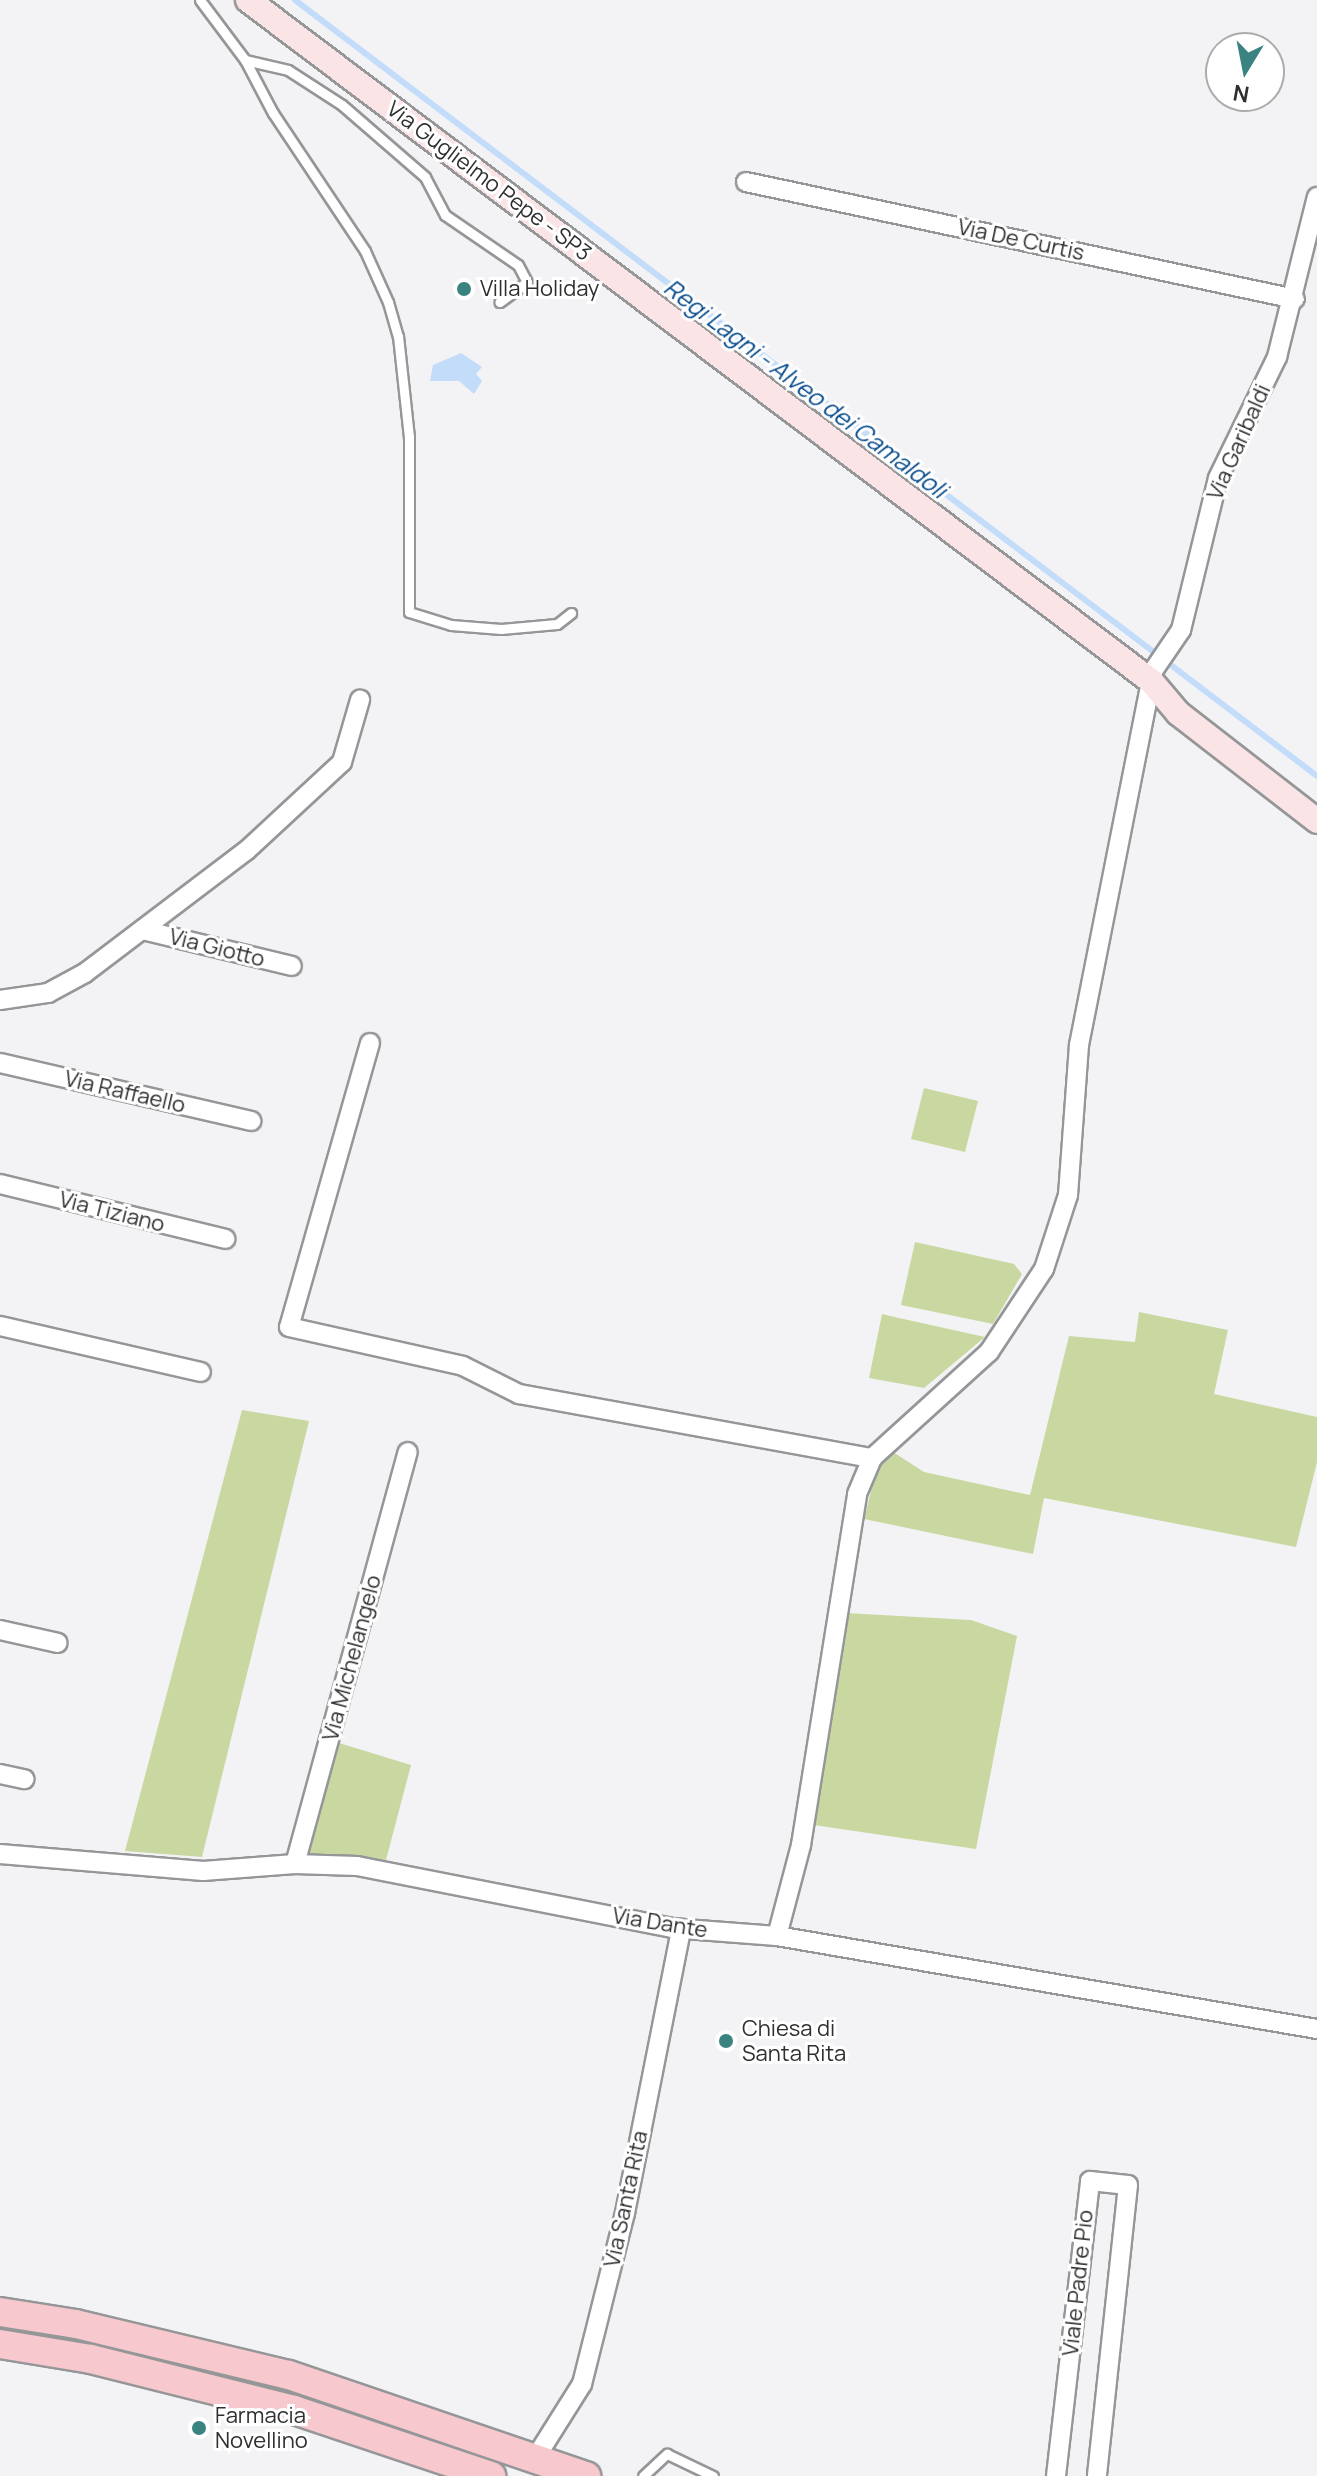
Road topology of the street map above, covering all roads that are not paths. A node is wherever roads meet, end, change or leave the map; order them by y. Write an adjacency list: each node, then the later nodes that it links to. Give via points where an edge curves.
1 (200, 0): 3 (lane)
2 (248, 0): 9 (street, Via Guglielmo Pepe - SP3)
3 (245, 60): 7 (lane, via 288,70 342,105 425,177 445,215 518,265 527,282); 8 (lane, via 273,113 365,251 392,313 409,437 409,612 451,625 501,629 557,624)
4 (746, 182): 6 (street, Via De Curtis)
5 (1317, 197): 6 (street, Via Garibaldi)
6 (1295, 299): 9 (street, Via Garibaldi, via 1277,357 1218,478 1181,630)
7 (499, 302)
8 (571, 613)
9 (1152, 676): 11 (street, Via Guglielmo Pepe - SP3, via 1178,713); 23 (street, via 1079,1045 1068,1195 1046,1262 989,1352)
10 (360, 700): 12 (street, via 342,762 246,851)
11 (1317, 821)
12 (143, 930): 13 (street, Via Giotto); 14 (street, via 48,993)
13 (292, 966)
14 (0, 1000)
15 (370, 1043): 23 (street, via 289,1327 463,1366 519,1394)
16 (0, 1063): 17 (street, Via Raffaello)
17 (251, 1121)
18 (0, 1184): 19 (street, Via Tiziano)
19 (225, 1239)
20 (0, 1326): 21 (street)
21 (201, 1372)
22 (408, 1452): 29 (street, Via Michelangelo)
23 (872, 1458): 31 (street, via 857,1494 801,1845)
24 (0, 1630): 25 (street)
25 (58, 1643)
26 (0, 1774): 27 (street)
27 (24, 1779)
28 (0, 1854): 29 (street, Via Dante, via 203,1871)
29 (295, 1864): 30 (street, Via Dante, via 357,1866)
30 (681, 1929): 31 (street, Via Dante); 35 (street, Via Santa Rita, via 625,2213 582,2384)
31 (777, 1936): 32 (street, Via Dante)
32 (1317, 2029)
33 (0, 2312): 35 (main road, via 76,2324 275,2372)
34 (0, 2344): 36 (main road, via 91,2359 294,2410)
35 (536, 2457): 37 (main road)
36 (491, 2476)
37 (586, 2476)
38 (643, 2476): 39 (lane, via 667,2454)
39 (713, 2476)
40 (1056, 2476): 41 (street, Viale Padre Pio, via 1090,2181 1128,2185)
41 (1097, 2476)

